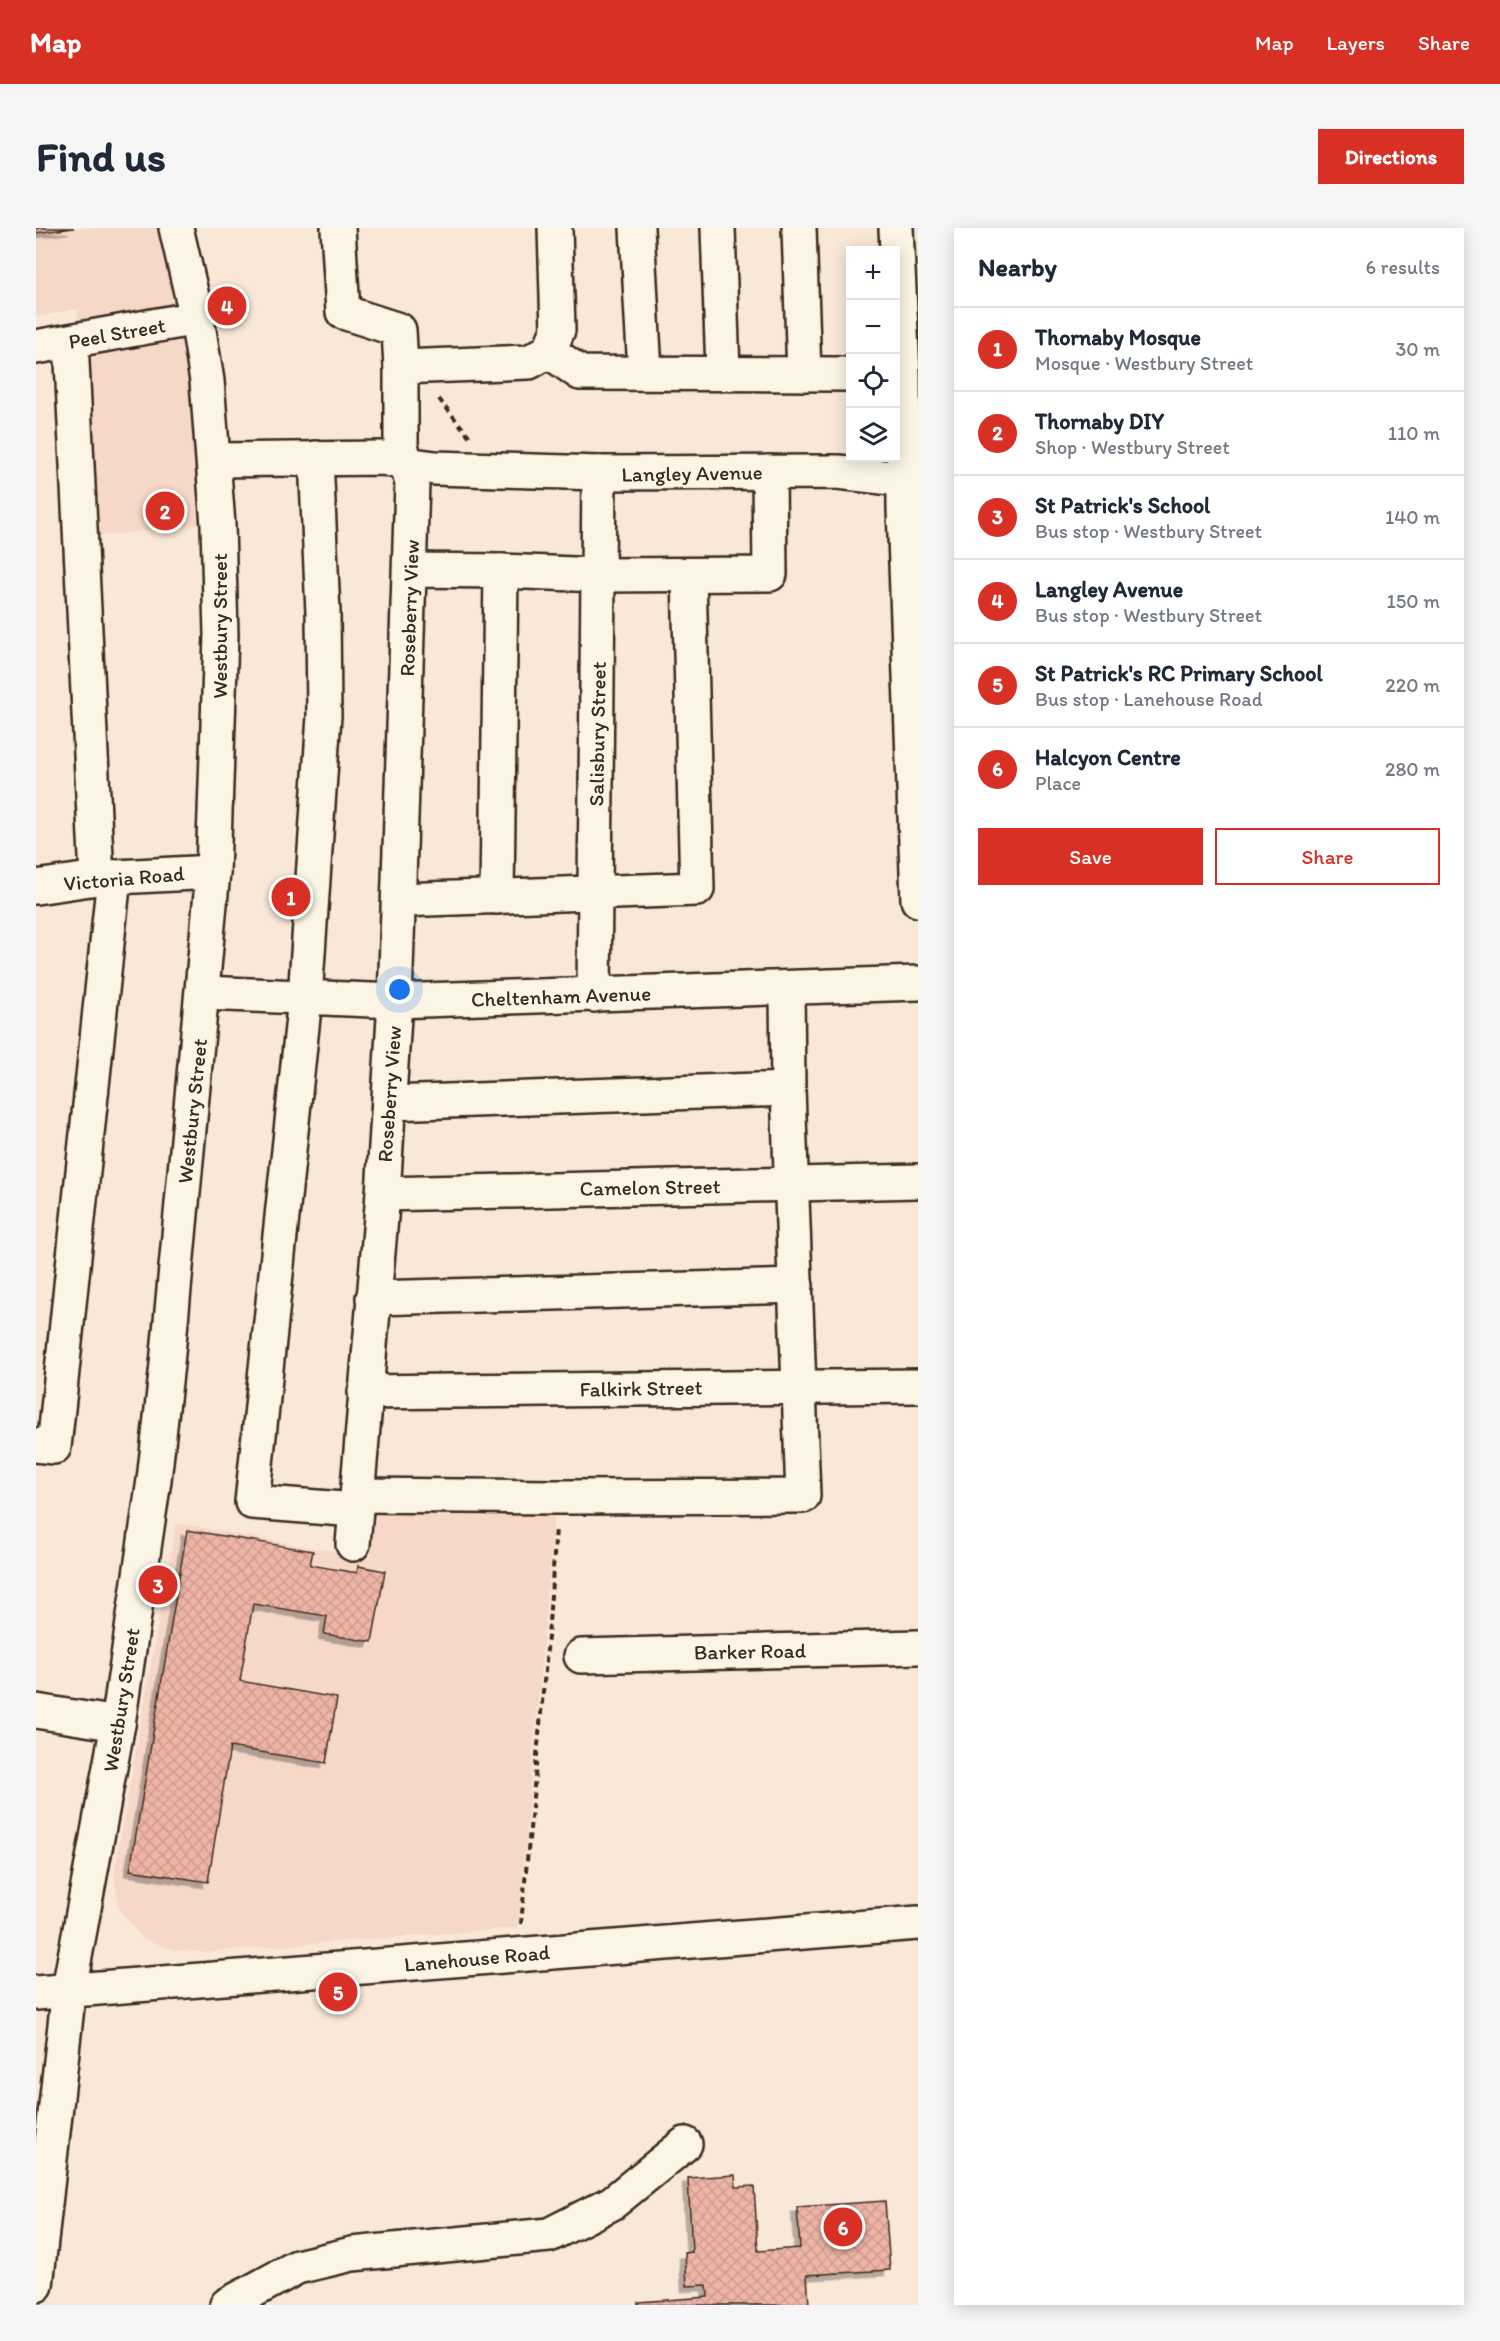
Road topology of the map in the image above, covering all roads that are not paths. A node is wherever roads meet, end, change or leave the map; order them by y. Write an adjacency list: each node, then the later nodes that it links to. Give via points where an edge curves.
1 (176, 228): 8 (street, Westbury Street)
2 (338, 228): 12 (street, Roseberry View, via 343,312 399,330)
3 (555, 228): 11 (street, via 558,330)
4 (637, 228): 13 (street)
5 (718, 228): 14 (street)
6 (799, 228): 15 (street)
7 (896, 228): 17 (street)
8 (197, 318): 9 (street, Peel Street); 19 (street, Westbury Street)
9 (72, 341): 10 (street, Peel Street); 30 (street)
10 (36, 348)
11 (549, 351): 12 (street, via 530,362); 13 (street, via 580,373)
12 (407, 367): 20 (street, Roseberry View, via 401,446)
13 (645, 372): 14 (street)
14 (723, 372): 15 (street)
15 (804, 374): 16 (street)
16 (846, 374)
17 (906, 374): 23 (street)
18 (316, 458): 19 (street, Langley Avenue); 20 (street, Langley Avenue, via 384,458); 40 (street, via 324,716)
19 (214, 460): 29 (street, Westbury Street, via 221,635)
20 (406, 464): 22 (street, Langley Avenue); 24 (street, Roseberry View, via 412,483)
21 (769, 472): 22 (street, Langley Avenue); 23 (street, Langley Avenue, via 838,472); 27 (street, via 770,574)
22 (599, 473): 26 (street, Salisbury Street)
23 (911, 480): 28 (street, via 905,536)
24 (410, 570): 25 (street); 34 (street, Roseberry View)
25 (501, 571): 26 (street); 33 (street)
26 (599, 575): 27 (street); 32 (street, Salisbury Street)
27 (689, 575): 32 (street, via 697,889)
28 (915, 694): 35 (street)
29 (213, 872): 30 (street, Victoria Road); 38 (street, Westbury Street)
30 (106, 878): 31 (street, Victoria Road); 52 (street, via 54,1447)
31 (36, 886)
32 (595, 893): 33 (street); 39 (street, Salisbury Street)
33 (497, 897): 34 (street)
34 (400, 900): 41 (street, Roseberry View)
35 (918, 900)
36 (918, 983): 37 (street, Cheltenham Avenue)
37 (787, 988): 39 (street, Cheltenham Avenue); 42 (street)
38 (203, 993): 40 (street, Cheltenham Avenue); 58 (street, Westbury Street, via 157,1457)
39 (594, 995): 41 (street, Cheltenham Avenue)
40 (305, 998): 41 (street, Cheltenham Avenue); 53 (street, via 252,1502)
41 (395, 1001): 43 (street, Roseberry View)
42 (788, 1089): 43 (street); 45 (street)
43 (390, 1102): 46 (street, Roseberry View)
44 (918, 1180): 45 (street, Camelon Street)
45 (793, 1183): 46 (street, Camelon Street); 47 (street)
46 (383, 1194): 48 (street, Roseberry View)
47 (796, 1286): 48 (street); 49 (street)
48 (373, 1298): 51 (street, Roseberry View)
49 (799, 1386): 50 (street, Falkirk Street); 51 (street, Falkirk Street); 53 (street, via 803,1496)
50 (918, 1386)
51 (365, 1392): 53 (street, Roseberry View)
52 (36, 1445)
53 (357, 1503): 54 (street, Roseberry View)
54 (353, 1544)
55 (918, 1647): 56 (street, Barker Road)
56 (581, 1656)
57 (36, 1711): 58 (street)
58 (118, 1724): 60 (street, Westbury Street)
59 (918, 1923): 60 (street, Lanehouse Road)
60 (69, 1989): 61 (street, Lanehouse Road); 63 (street, Westbury Street)
61 (36, 1993)
62 (686, 2144): 64 (street, via 612,2203 549,2235 352,2254 297,2267)
63 (36, 2285)
64 (226, 2305)

